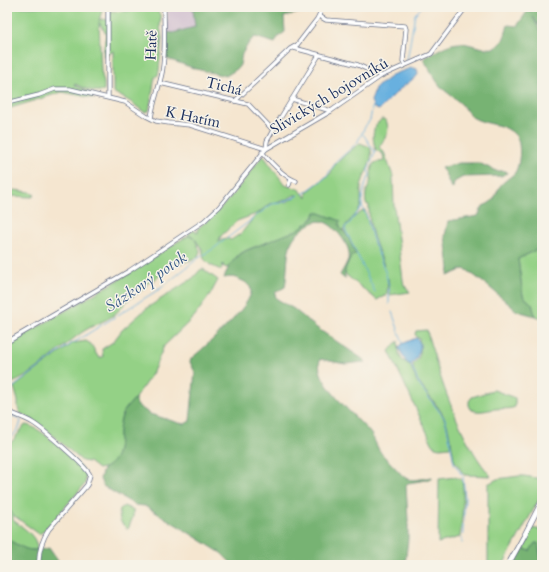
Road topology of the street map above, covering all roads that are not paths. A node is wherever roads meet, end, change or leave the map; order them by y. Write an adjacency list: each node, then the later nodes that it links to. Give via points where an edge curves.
1 (108, 7): 12 (street)
2 (164, 7): 10 (street, Hatě, via 164,56)
3 (322, 7): 5 (street)
4 (466, 7): 8 (street, Slivických bojovníků, via 434,51)
5 (319, 16): 6 (street); 8 (street, via 326,20 405,26)
6 (294, 48): 7 (street); 11 (street)
7 (319, 55): 9 (street, via 358,65); 13 (street)
8 (405, 65): 9 (street, Slivických bojovníků)
9 (381, 76): 17 (street, Slivických bojovníků)
10 (160, 83): 14 (street, Tichá); 18 (street, K Hatím)
11 (241, 96): 14 (street); 16 (street)
12 (108, 97): 15 (street, via 59,89); 18 (street, via 125,102)
13 (292, 99): 17 (street); 19 (street)
14 (235, 102): 16 (street, Tichá)
15 (7, 103)
16 (248, 104): 19 (street, Tichá)
17 (331, 111): 20 (street, Slivických bojovníků)
18 (151, 118): 20 (street, K Hatím, via 190,125)
19 (273, 130): 20 (street)
20 (266, 149): 21 (street, Slivických bojovníků)
21 (262, 152): 22 (street); 25 (street, Slivických bojovníků, via 219,207 204,221 129,271)
22 (291, 179): 23 (street); 24 (street)
23 (296, 181)
24 (289, 185)
25 (7, 342)
26 (7, 411): 28 (street, via 38,426 82,464 90,475 87,485 44,537 39,551)
27 (542, 501): 29 (main road)
28 (39, 565)
29 (508, 565)

